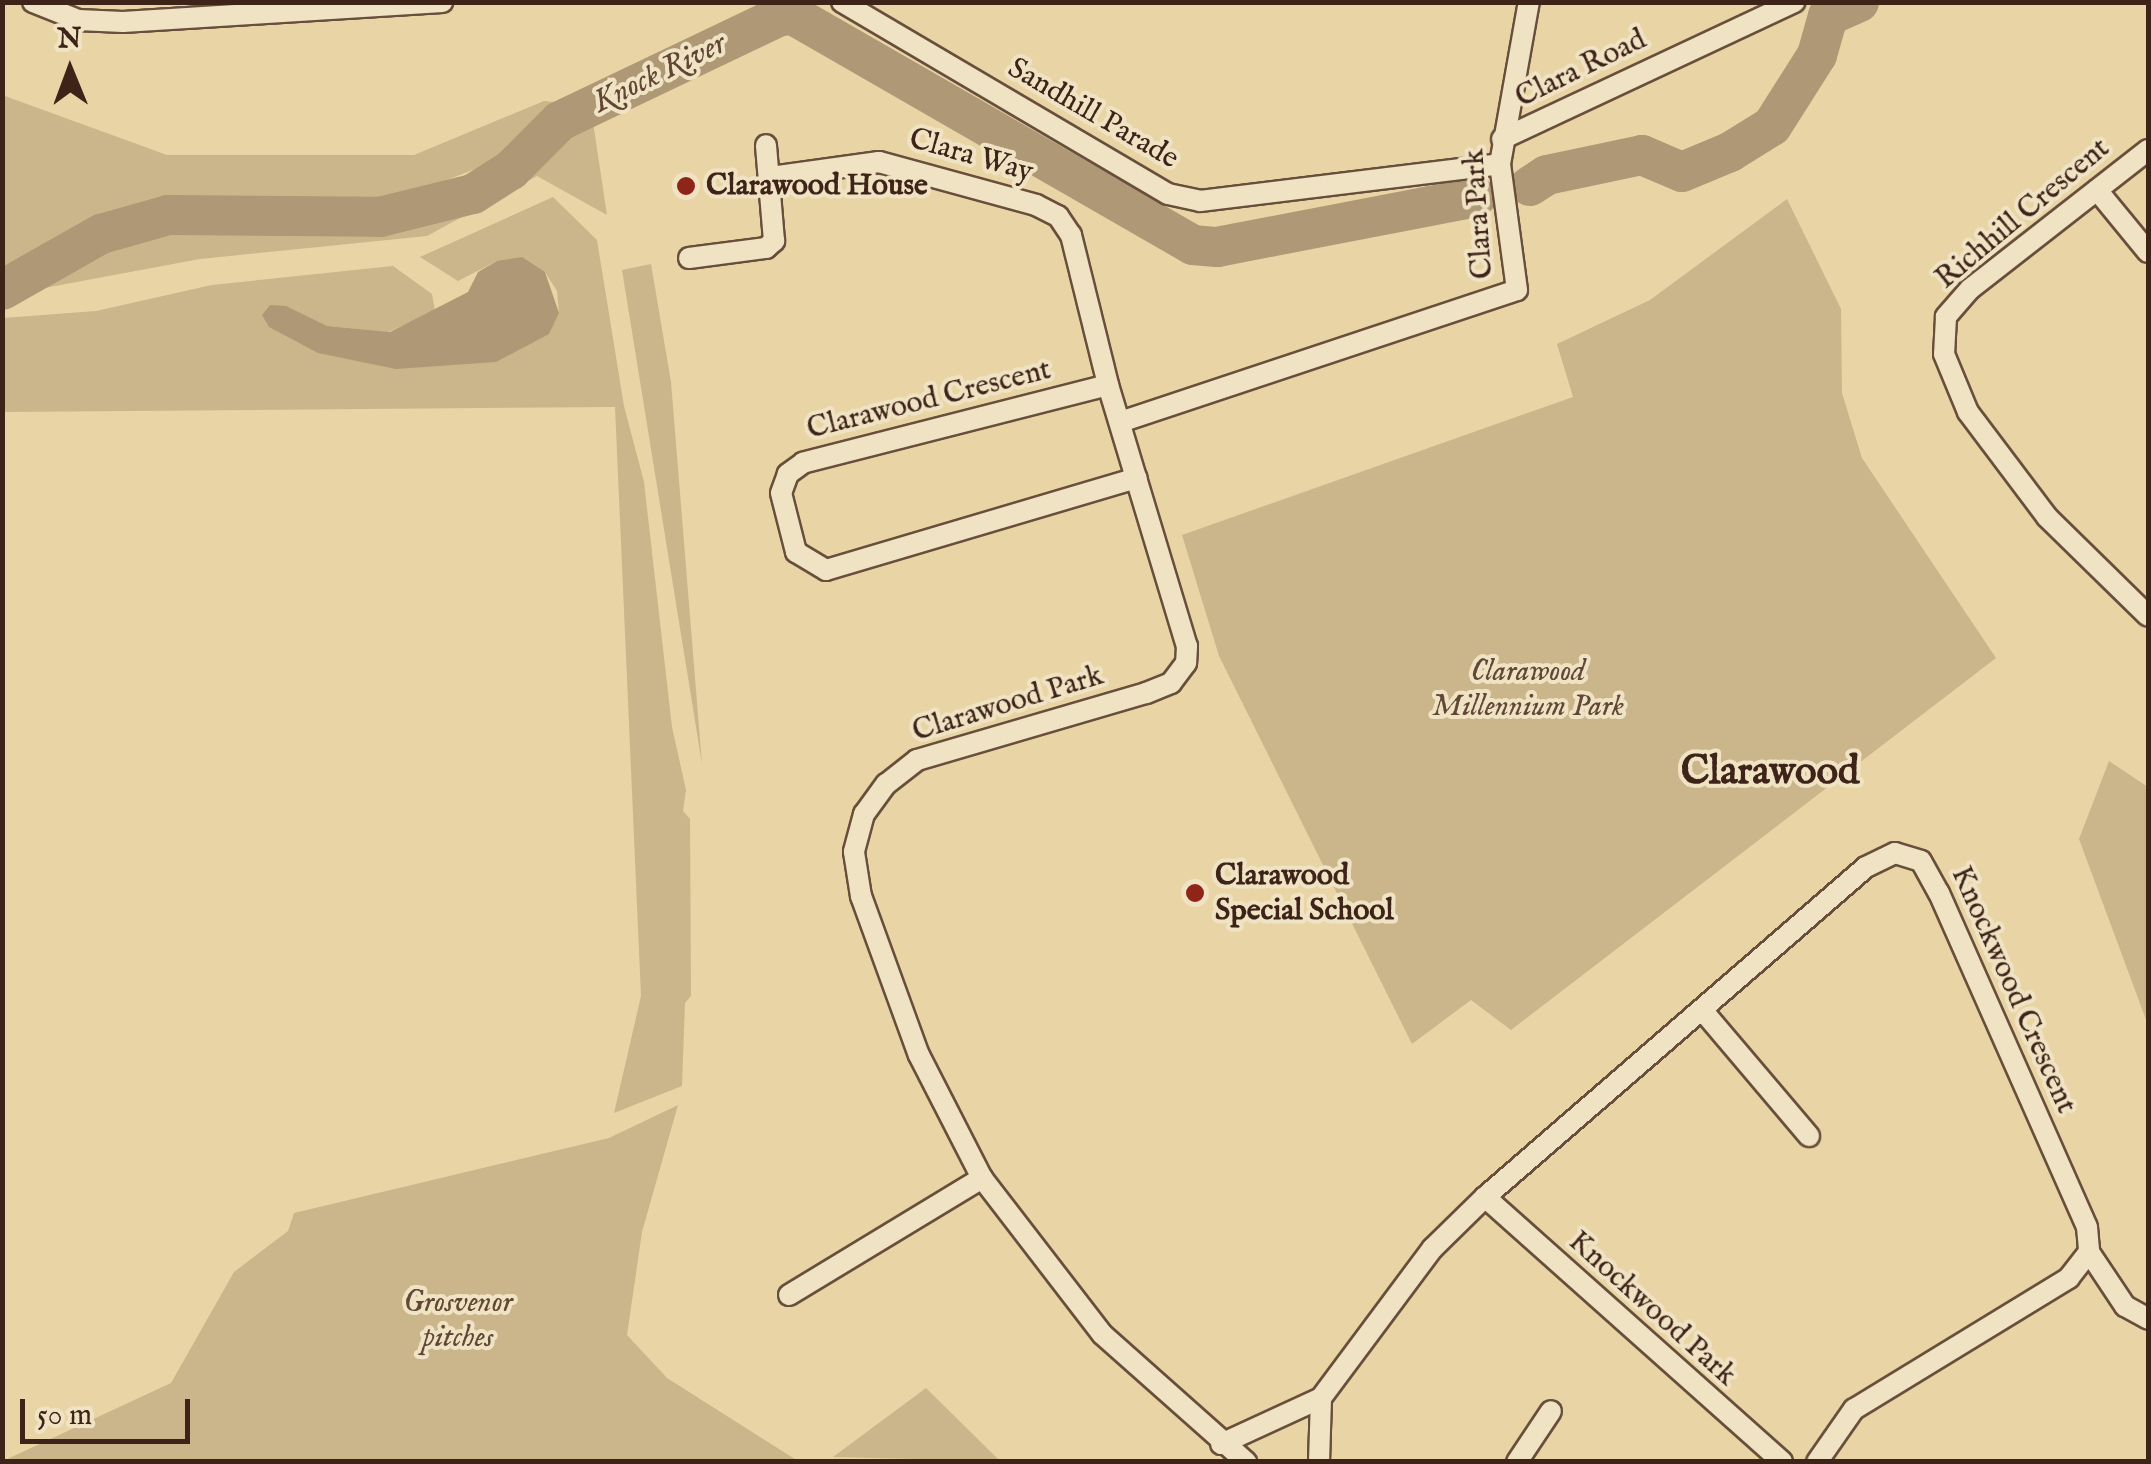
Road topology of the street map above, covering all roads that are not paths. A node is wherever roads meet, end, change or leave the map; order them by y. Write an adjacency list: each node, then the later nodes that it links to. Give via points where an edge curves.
1 (33, 2): 6 (street, via 78,20 123,22)
2 (442, 2): 6 (street)
3 (842, 2): 7 (street, Sandhill Parade)
4 (1529, 2): 8 (street, Clara Park)
5 (1794, 2): 8 (street, Clara Road)
6 (338, 6)
7 (871, 10): 11 (street, Sandhill Parade, via 1168,194 1200,200)
8 (1502, 139): 11 (street, Clara Park)
9 (766, 146): 12 (street)
10 (2148, 150): 13 (street, Richhill Crescent)
11 (1500, 164): 17 (street, Clara Park, via 1516,290)
12 (770, 177): 15 (street, via 774,241 766,248); 16 (street, Clara Way, via 879,162 1058,216 1071,235)
13 (2097, 190): 14 (street); 19 (street, Richhill Crescent, via 1970,289 1946,317 1944,354 1968,412 2047,516)
14 (2148, 252)
15 (689, 258)
16 (1108, 385): 17 (street, Clara Way); 18 (street, Clarawood Crescent, via 802,463 788,474 781,493 796,552 826,570)
17 (1120, 422): 18 (street, Clarawood Park)
18 (1138, 478): 22 (street, Clarawood Park, via 1187,646 1186,663 1171,683 917,760 886,784 864,814 854,852 861,896 919,1055)
19 (2148, 616)
20 (1703, 1010): 21 (street); 23 (street, Knockwood Crescent); 24 (street, Knockwood Crescent, via 1866,867 1896,853 1921,860 2087,1228)
21 (1809, 1136)
22 (982, 1178): 25 (street); 29 (street, Clarawood Park, via 1102,1334)
23 (1485, 1197): 27 (street, Knockwood Crescent, via 1433,1248); 30 (street, Knockwood Park)
24 (2089, 1252): 26 (street, via 2125,1306); 35 (street, via 2070,1278 1854,1409)
25 (790, 1295)
26 (2148, 1319)
27 (1321, 1398): 29 (street, Knockwood Crescent); 32 (street)
28 (1551, 1411): 33 (street)
29 (1220, 1444): 31 (street, Clarawood Park)
30 (1759, 1456): 34 (street, Knockwood Park)
31 (1246, 1462)
32 (1319, 1462)
33 (1518, 1462)
34 (1782, 1462)
35 (1817, 1462)

